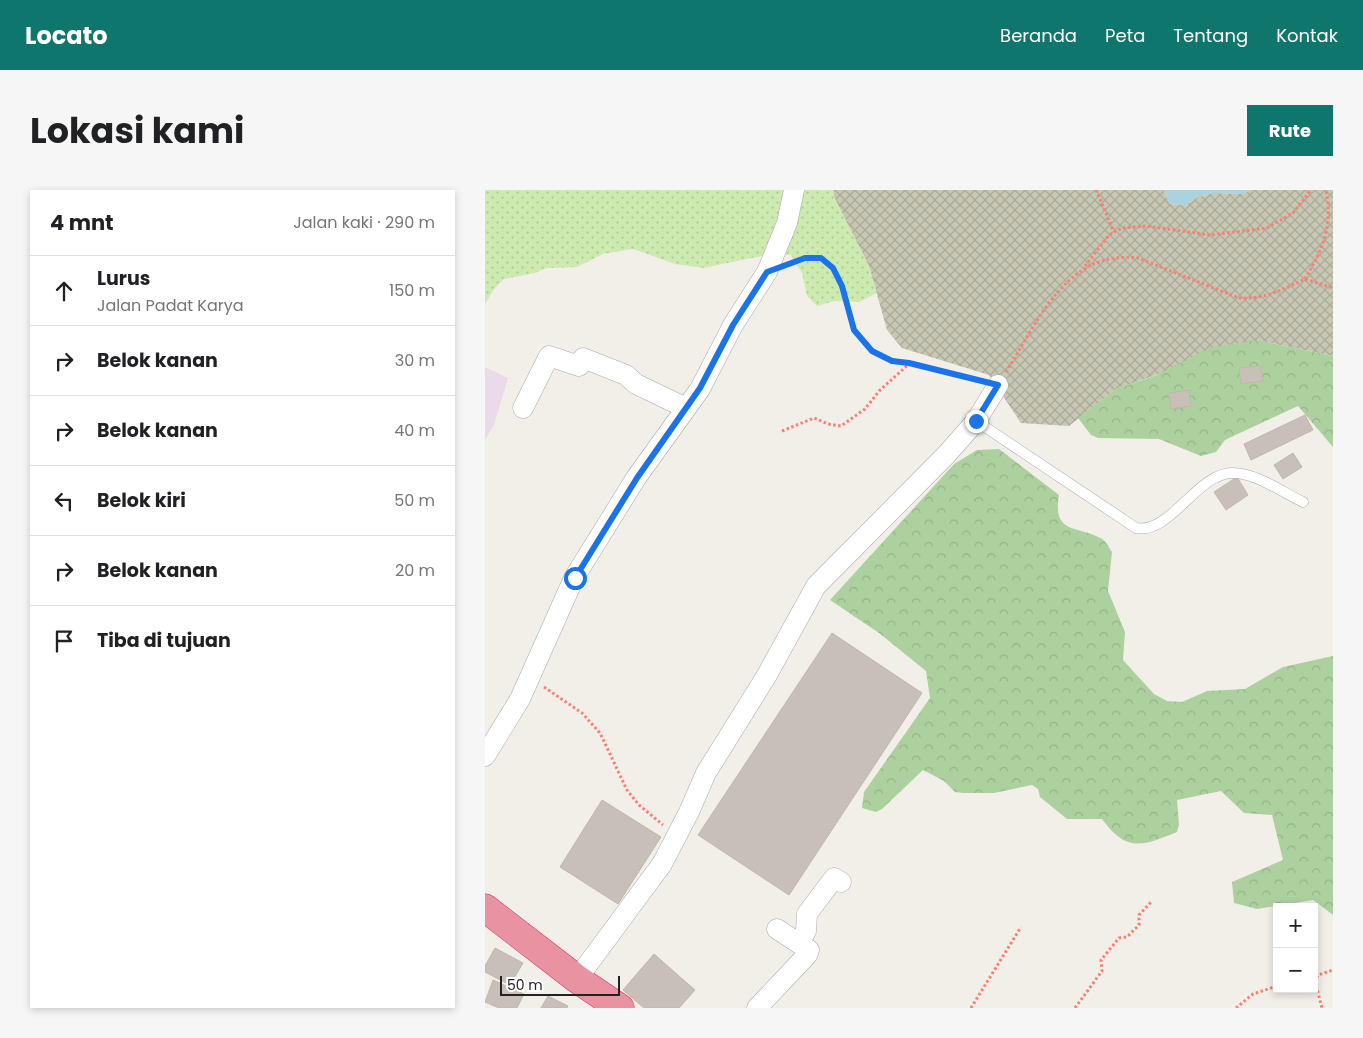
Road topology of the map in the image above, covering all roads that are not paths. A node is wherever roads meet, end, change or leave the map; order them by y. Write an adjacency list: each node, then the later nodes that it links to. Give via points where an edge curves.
1 (794, 190): 4 (street, via 787,224 767,272)
2 (998, 385): 5 (street)
3 (523, 408): 4 (street, via 549,356 579,366 583,358 626,375 636,384)
4 (686, 408): 7 (street, via 637,478 575,578 520,699)
5 (976, 421): 6 (lane, via 1136,528 1152,528 1212,480 1232,472 1247,475); 12 (street, via 816,586 767,675 706,773 662,864)
6 (1303, 502)
7 (485, 756)
8 (841, 882): 11 (street, via 834,878 807,914 806,931)
9 (485, 908): 12 (highway)
10 (777, 929): 11 (street)
11 (799, 943): 14 (street, via 809,950 807,955)
12 (577, 979): 13 (highway)
13 (620, 1008)
14 (757, 1008)

